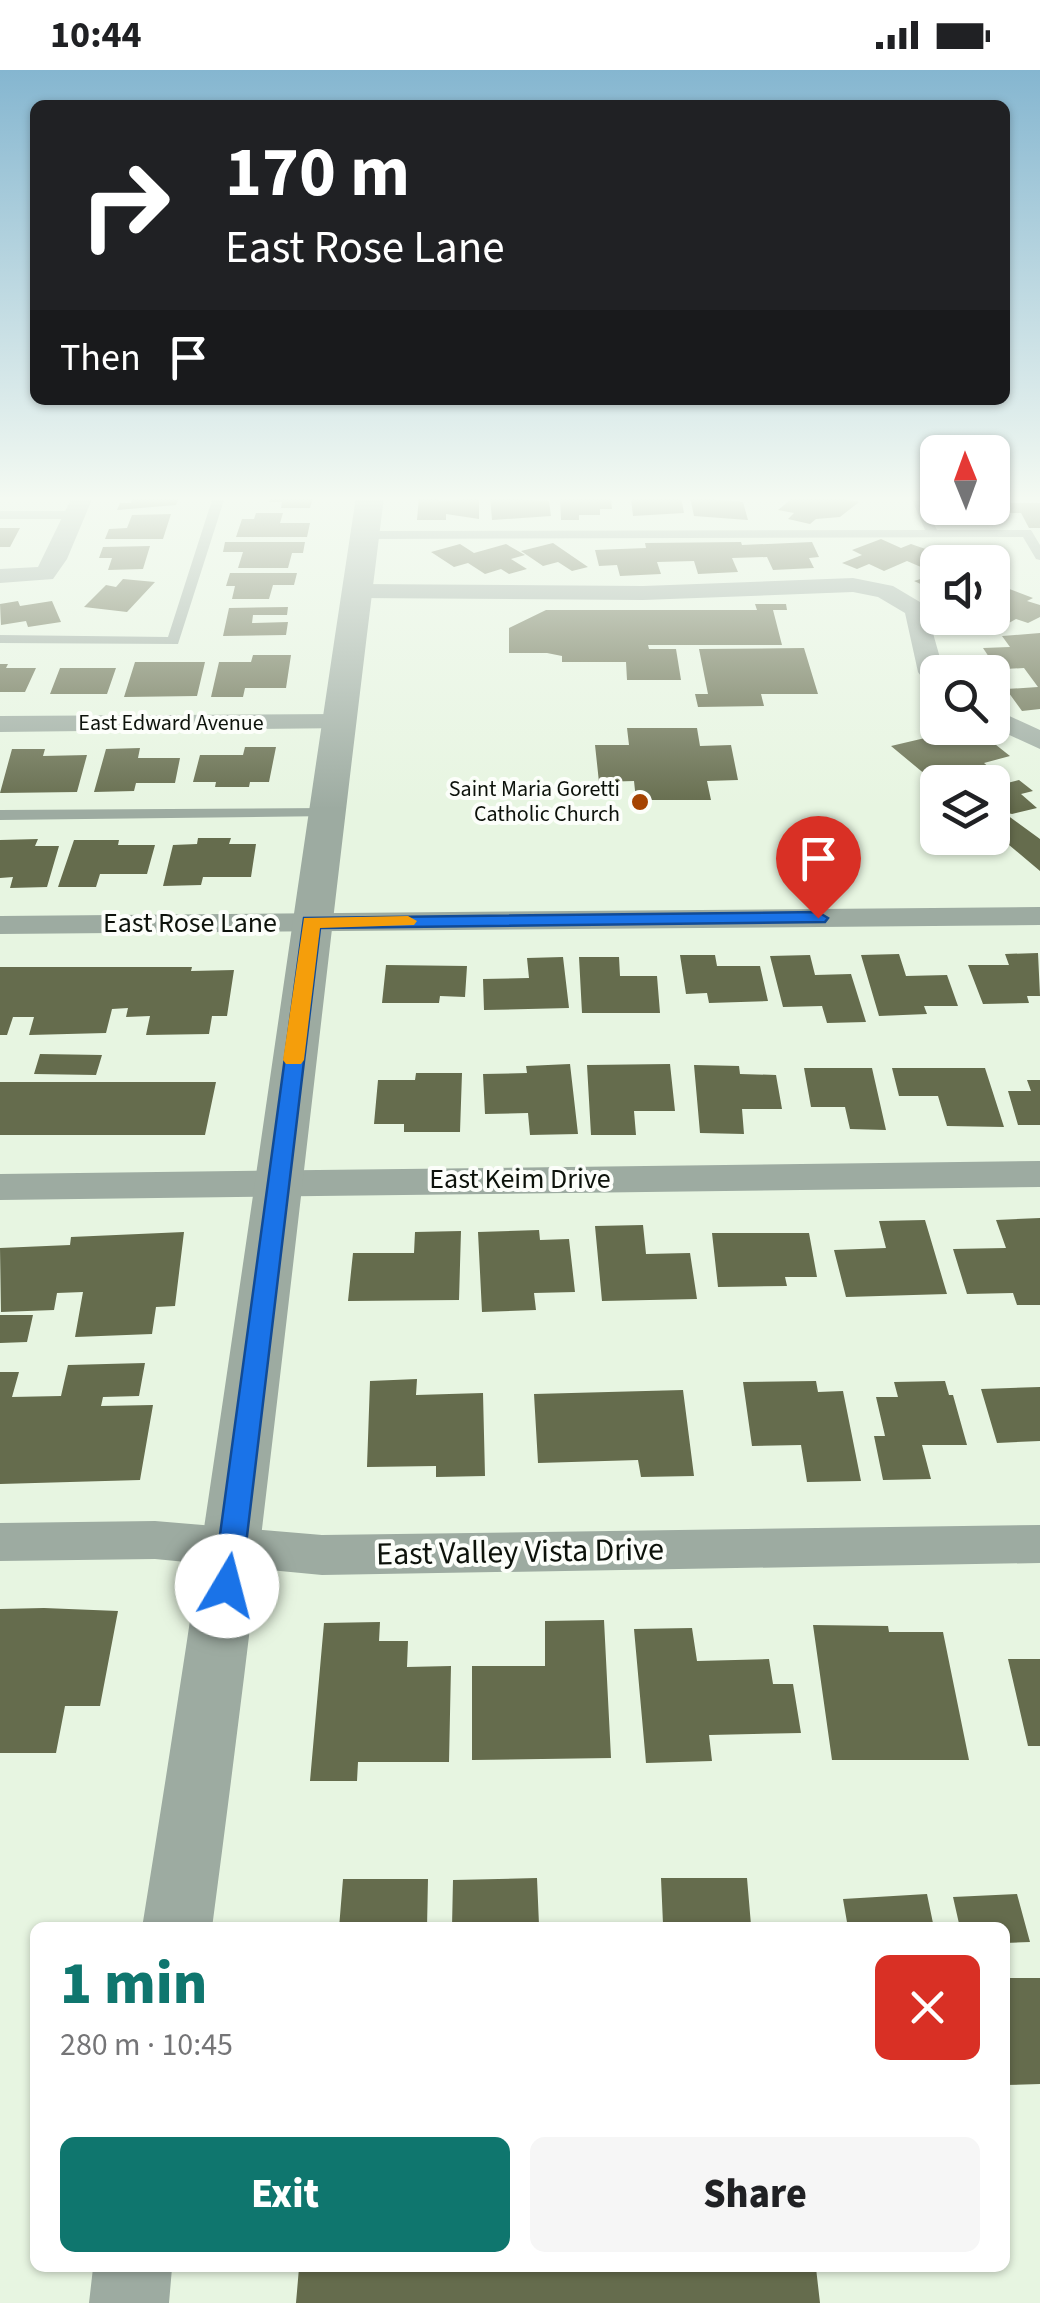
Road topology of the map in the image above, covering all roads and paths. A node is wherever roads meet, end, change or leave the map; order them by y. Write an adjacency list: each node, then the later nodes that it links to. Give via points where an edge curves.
1 (186, 601): 4 (lane, via 173,641)
2 (355, 601): 6 (street)
3 (902, 601): 5 (street, via 916,610)
4 (0, 639)
5 (927, 655)
6 (342, 722): 7 (street, East Edward Avenue); 10 (street)
7 (0, 724)
8 (1010, 725): 9 (street)
9 (1040, 741)
10 (328, 813): 11 (lane); 13 (street)
11 (0, 815)
12 (1040, 916): 13 (street, East Rose Lane)
13 (311, 922): 14 (street, East Rose Lane); 16 (street)
14 (0, 925)
15 (1040, 1174): 16 (street, East Keim Drive)
16 (277, 1182): 17 (street, East Keim Drive); 20 (street)
17 (0, 1188)
18 (0, 1542): 20 (street, East Valley Vista Drive, via 155,1540)
19 (1040, 1544): 20 (street, East Valley Vista Drive, via 322,1555)
20 (233, 1547): 21 (street)
21 (178, 1922)
22 (132, 2272): 23 (street)
23 (128, 2303)

